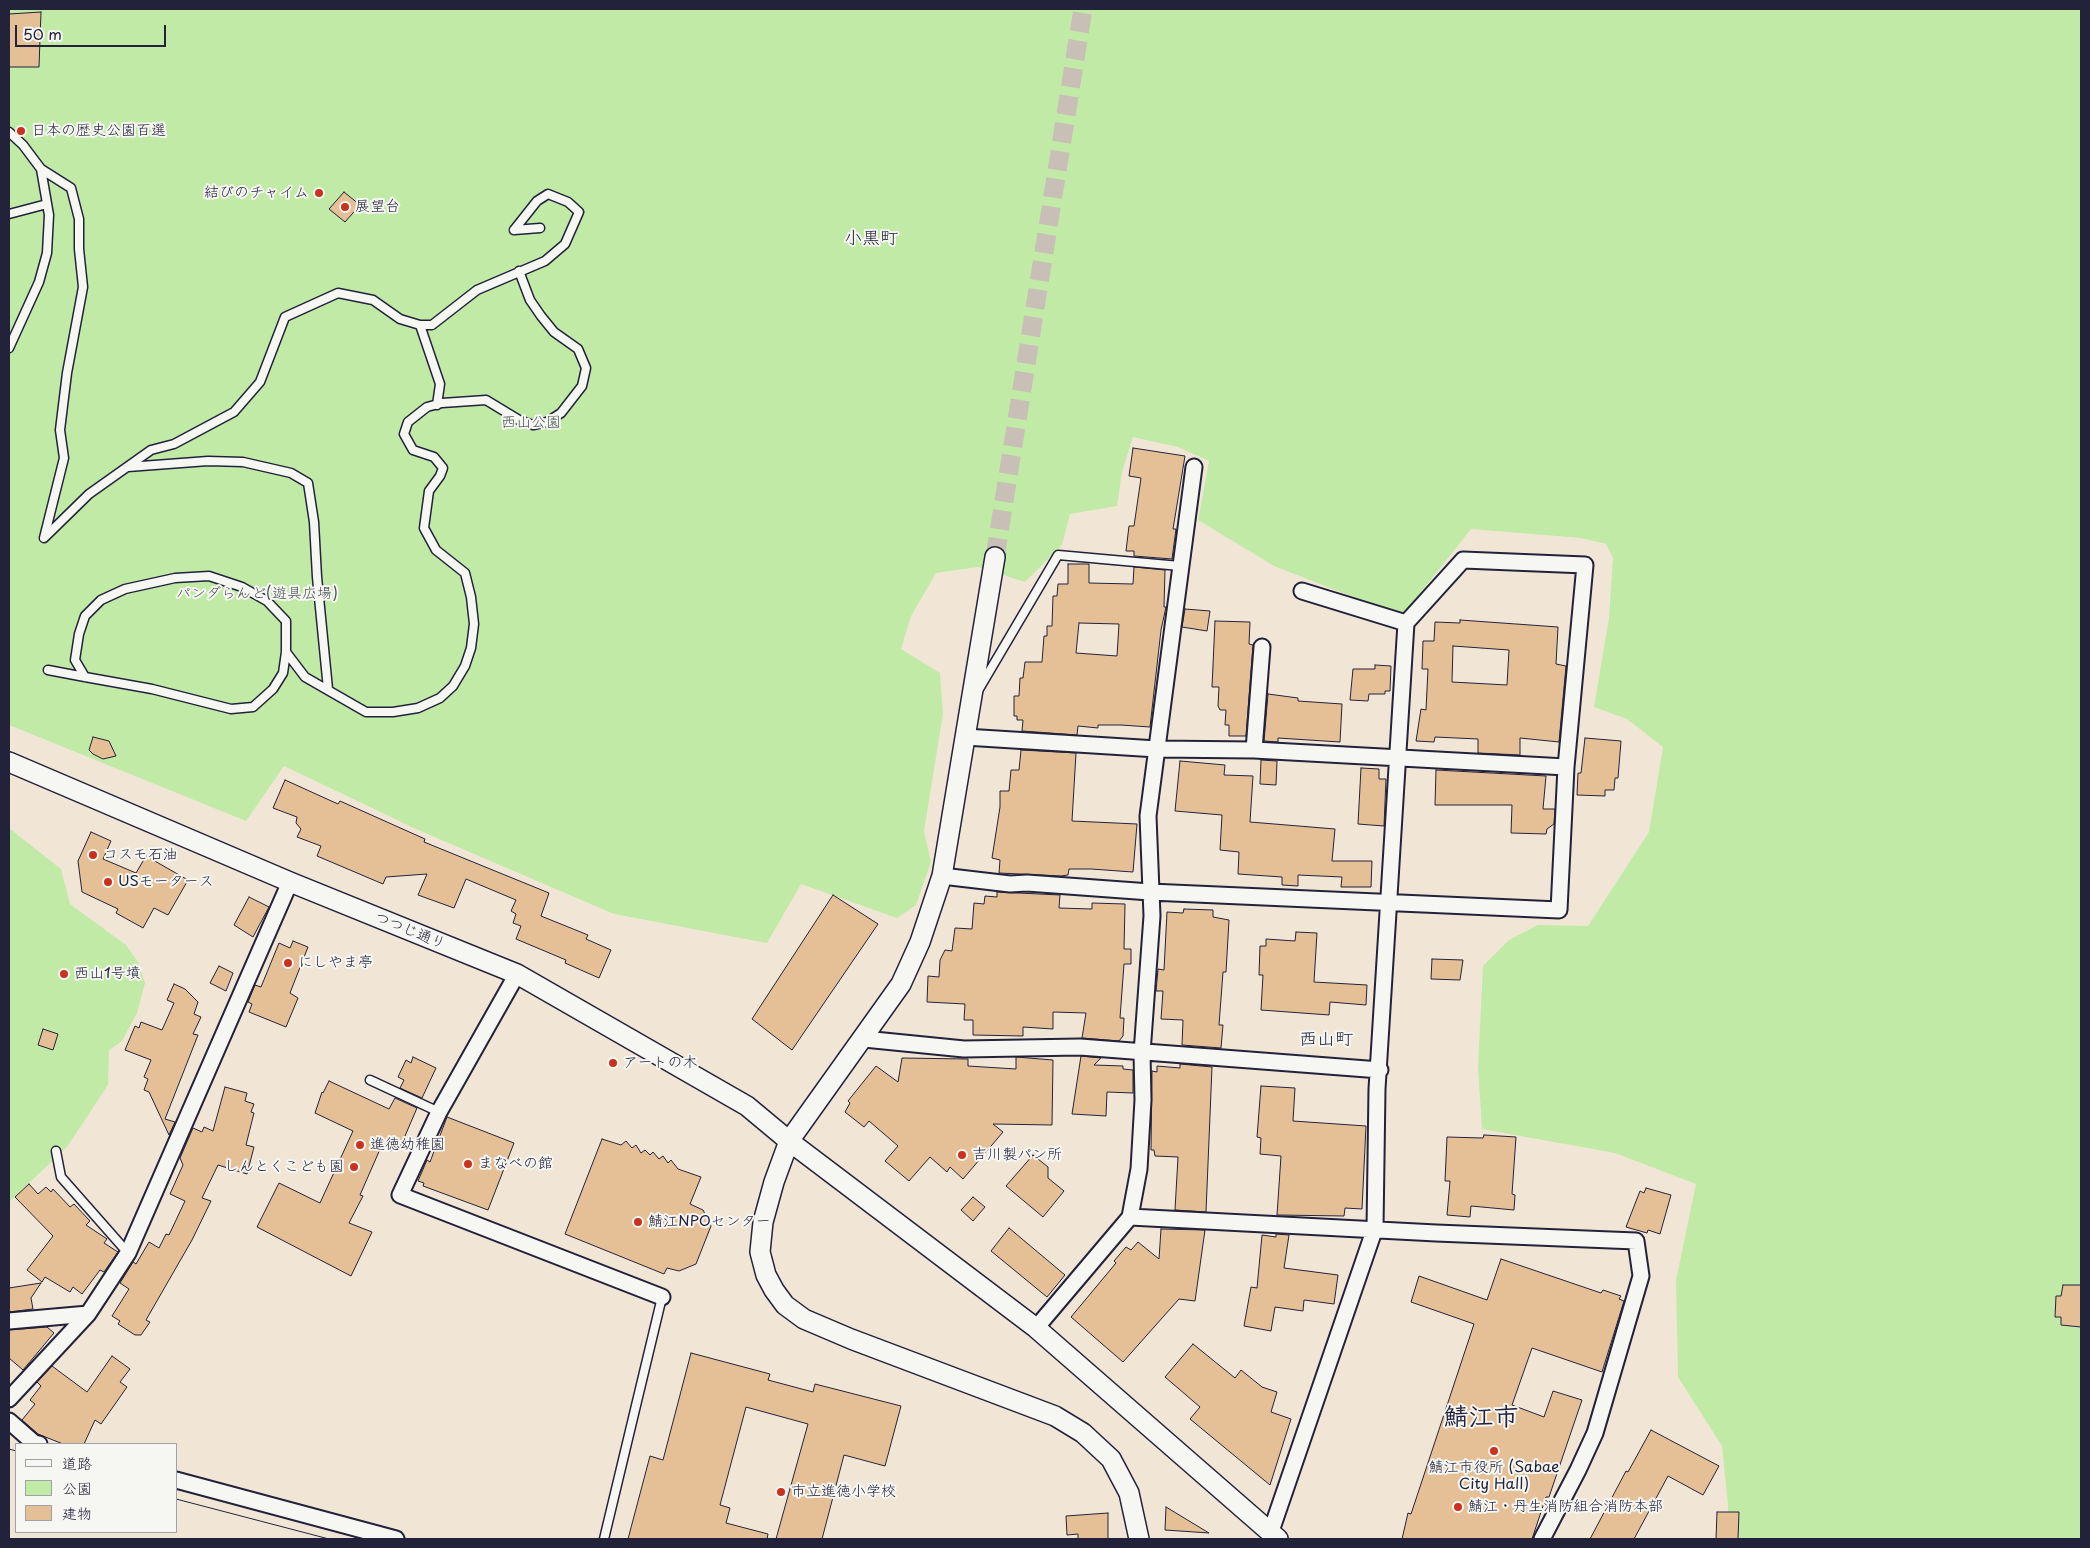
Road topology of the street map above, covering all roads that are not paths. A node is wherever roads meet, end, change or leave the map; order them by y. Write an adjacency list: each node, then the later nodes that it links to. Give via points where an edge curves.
1 (9, 132): 2 (lane)
2 (41, 169): 3 (lane); 10 (lane, via 71,188 79,219 83,286 60,430 64,458 44,538 73,507)
3 (46, 204): 4 (lane); 8 (lane, via 47,253 39,282)
4 (9, 214)
5 (540, 228): 6 (lane, via 514,230 537,201 548,194 568,202 579,212 565,244 545,261)
6 (519, 271): 7 (lane, via 477,290 432,326); 9 (lane, via 530,300 554,332 578,349 586,368 582,386 561,414 533,425 486,400)
7 (420, 325): 9 (lane, via 440,384); 10 (lane, via 400,320 372,300 338,293 285,317 260,382 234,412 174,444 151,450)
8 (9, 348)
9 (437, 404): 20 (lane, via 408,422 404,434 414,450 434,457 443,468 429,491 424,528 436,550 465,574 474,624 465,666 453,686 440,698 418,708 366,712)
10 (126, 467): 20 (lane, via 208,460 243,462 291,472 308,483)
11 (1194, 467): 13 (street)
12 (995, 557): 21 (street)
13 (1180, 566): 21 (lane, via 1058,555); 23 (street)
14 (1302, 591): 15 (street)
15 (1406, 623): 25 (street); 27 (street, via 1463,560 1585,565)
16 (1262, 647): 24 (street)
17 (286, 652): 19 (lane, via 283,673 273,689 253,707 231,709 152,689); 19 (lane, via 286,621 267,601 210,576 175,578 125,589 101,600 85,616 75,660); 20 (lane, via 305,677)
18 (48, 670): 19 (lane)
19 (85, 677)
20 (328, 689)
21 (970, 705): 22 (street)
22 (965, 737): 23 (street); 28 (street)
23 (1157, 749): 24 (street); 30 (street, via 1148,816)
24 (1254, 750): 25 (street)
25 (1397, 757): 27 (street); 31 (street)
26 (9, 762): 29 (street, つつじ通り)
27 (1566, 767): 31 (street, via 1559,910)
28 (942, 876): 30 (street, via 1010,884); 33 (street, via 920,942 901,984)
29 (290, 882): 32 (street, つつじ通り); 42 (street)
30 (1150, 892): 31 (street); 34 (street, via 1152,916)
31 (1389, 901): 35 (street)
32 (517, 974): 37 (street); 38 (street, つつじ通り, via 748,1106)
33 (864, 1039): 34 (street, via 964,1049 1080,1047); 38 (street)
34 (1142, 1053): 35 (street); 40 (street, via 1139,1169)
35 (1380, 1070): 41 (street)
36 (370, 1080): 37 (lane)
37 (439, 1112): 43 (street, via 400,1195)
38 (789, 1141): 46 (street, つつじ通り); 54 (street, via 763,1222 760,1252 766,1274 786,1305 804,1319 835,1333 1055,1416 1083,1433 1110,1460 1129,1493)
39 (56, 1151): 42 (lane, via 61,1177)
40 (1130, 1217): 41 (street); 46 (street)
41 (1375, 1228): 51 (street); 55 (street, via 1636,1241 1640,1276 1597,1425)
42 (128, 1253): 44 (street)
43 (662, 1297): 53 (lane)
44 (88, 1314): 45 (street); 47 (street)
45 (9, 1321)
46 (1036, 1328): 51 (street, つつじ通り)
47 (9, 1399)
48 (9, 1421): 49 (street)
49 (34, 1443)
50 (178, 1481): 52 (street)
51 (1274, 1537)
52 (396, 1539)
53 (604, 1539)
54 (1139, 1539)
55 (1542, 1539)

